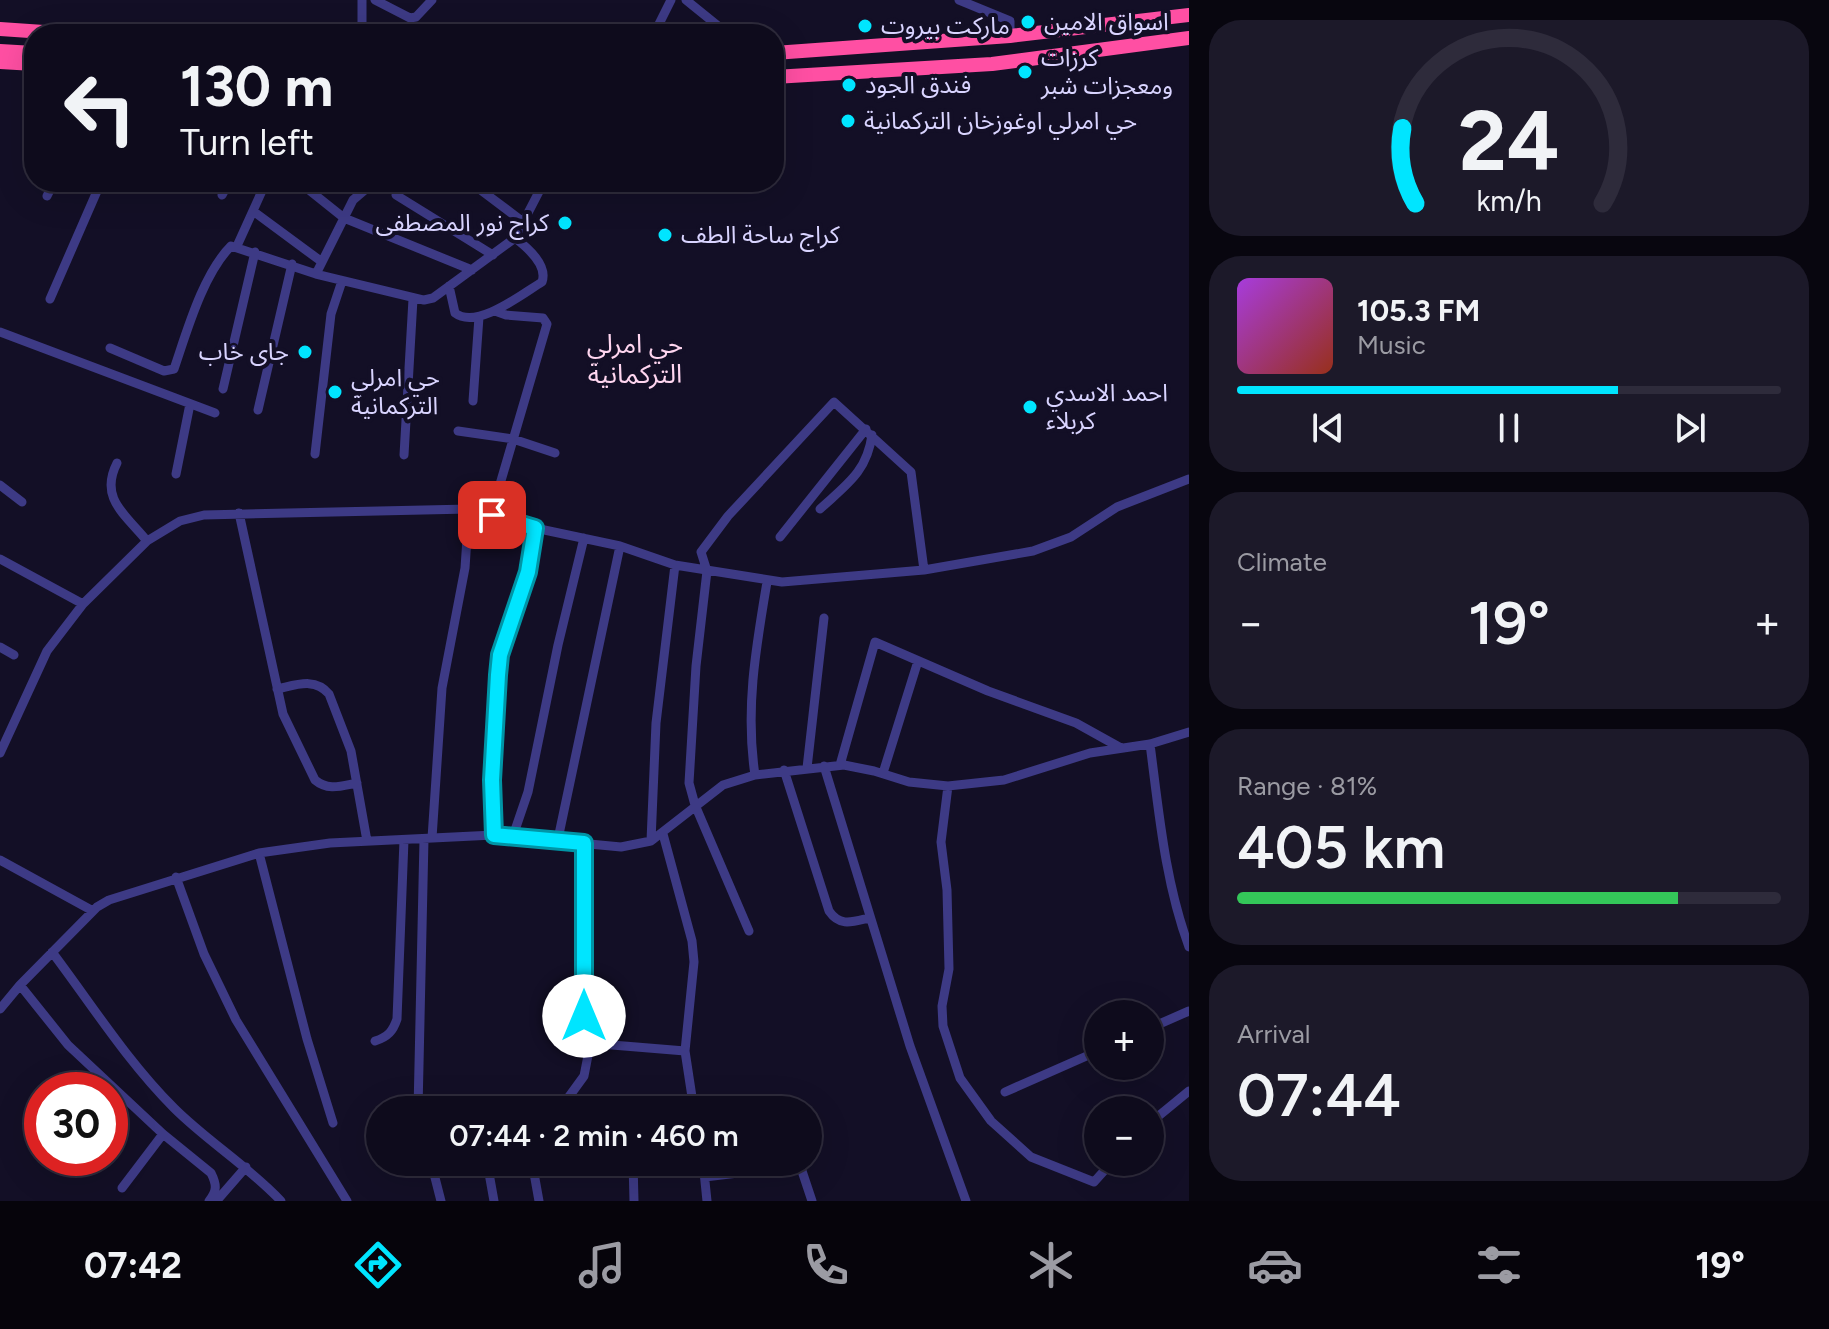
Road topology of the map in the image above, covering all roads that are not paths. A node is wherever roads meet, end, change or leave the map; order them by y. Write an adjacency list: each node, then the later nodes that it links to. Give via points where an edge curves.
1 (362, 0): 8 (street)
2 (375, 0): 3 (street, via 410,18)
3 (432, 0)
4 (671, 0): 9 (street)
5 (686, 0): 10 (street)
6 (959, 0): 13 (street, via 1010,21)
7 (1189, 15): 13 (highway)
8 (362, 24)
9 (659, 24)
10 (716, 24)
11 (0, 29): 12 (highway)
12 (24, 31)
13 (1010, 36): 15 (highway)
14 (1189, 38): 24 (highway)
15 (957, 39): 16 (highway); 24 (highway, via 948,54)
16 (913, 42): 21 (highway); 25 (highway, via 924,45 929,54)
17 (0, 43): 18 (highway)
18 (24, 44)
19 (0, 51): 20 (highway)
20 (24, 52)
21 (784, 52)
22 (0, 62): 23 (highway)
23 (24, 63)
24 (959, 67): 25 (highway)
25 (917, 69): 26 (highway)
26 (784, 76)
27 (49, 192): 37 (street)
28 (97, 192): 51 (street)
29 (224, 192): 35 (street)
30 (262, 192): 38 (street)
31 (312, 192): 39 (street)
32 (362, 192): 39 (street)
33 (483, 192): 40 (street)
34 (538, 192): 40 (street)
35 (222, 195)
36 (396, 195): 44 (street)
37 (47, 196)
38 (253, 211): 42 (street); 45 (street)
39 (344, 218): 45 (street); 47 (street)
40 (522, 221): 41 (street)
41 (515, 238): 44 (street); 53 (street, via 538,261 544,278)
42 (237, 246): 43 (street); 56 (street, via 227,250 212,275 174,369 158,369)
43 (255, 252): 46 (street); 57 (street)
44 (493, 255): 47 (street)
45 (322, 262): 48 (street)
46 (292, 264): 48 (street); 60 (street)
47 (472, 270): 50 (street)
48 (316, 274): 49 (street)
49 (342, 281): 52 (street); 66 (street, via 331,314)
50 (449, 286): 52 (street, via 433,298); 54 (street, via 455,313)
51 (50, 299)
52 (413, 299): 67 (street)
53 (495, 311): 54 (street); 64 (street, via 546,320)
54 (479, 317): 58 (street)
55 (0, 332): 59 (street)
56 (110, 348)
57 (223, 389)
58 (473, 401)
59 (190, 404): 61 (street); 69 (street)
60 (258, 410)
61 (215, 413)
62 (458, 431): 64 (street)
63 (869, 432): 75 (street, via 870,451 858,474); 78 (street); 84 (street, via 911,472); 85 (street, via 834,402 728,516 701,552)
64 (513, 439): 65 (street); 72 (street)
65 (555, 453)
66 (315, 454)
67 (404, 455)
68 (117, 463): 80 (street, via 111,497)
69 (176, 474)
70 (1189, 479): 84 (street, via 1117,507 1071,537 1033,551)
71 (0, 485): 73 (street)
72 (498, 491)
73 (22, 502)
74 (469, 509): 76 (street); 77 (street); 109 (street, via 465,568 442,688)
75 (820, 509)
76 (239, 513): 80 (street, via 180,521); 92 (street)
77 (535, 528): 79 (street); 107 (street, via 528,572 500,655)
78 (780, 537)
79 (584, 538): 81 (street); 108 (street, via 528,792)
80 (147, 541): 87 (street)
81 (620, 546): 83 (street); 110 (street)
82 (0, 559): 87 (street)
83 (675, 565): 85 (street); 113 (street, via 656,723)
84 (924, 570): 86 (street)
85 (707, 571): 86 (street); 105 (street, via 689,783)
86 (767, 582): 102 (street, via 750,704)
87 (83, 604): 96 (street, via 47,651)
88 (824, 618): 99 (street)
89 (0, 647): 90 (street)
90 (14, 655)
91 (918, 661): 95 (street, via 1076,723); 97 (street, via 875,642); 101 (street)
92 (277, 689): 103 (street, via 283,714 315,780 331,787); 103 (street, via 311,683 329,694)
93 (1189, 732): 94 (street)
94 (1150, 744): 95 (street); 121 (street, via 1165,858)
95 (1121, 748): 104 (street, via 1004,780)
96 (0, 753)
97 (840, 765): 98 (street); 101 (street)
98 (824, 766): 99 (street); 119 (street)
99 (807, 768): 100 (street)
100 (784, 770): 102 (street); 119 (street, via 829,911 845,924)
101 (883, 773): 104 (street)
102 (755, 775): 105 (street, via 723,785)
103 (357, 783): 112 (street)
104 (948, 786): 146 (street, via 941,842 949,969 942,1006 960,1078 991,1121 1031,1157 1094,1182)
105 (695, 805): 106 (street); 120 (street)
106 (663, 834): 113 (street); 129 (street, via 692,941)
107 (494, 835): 108 (street); 109 (street)
108 (513, 836): 110 (street)
109 (428, 838): 111 (street); 133 (street)
110 (558, 839): 114 (street)
111 (404, 840): 112 (street); 128 (street, via 397,1019 393,1031)
112 (367, 841): 115 (street)
113 (651, 841): 114 (street, via 621,847)
114 (584, 843): 127 (street, via 584,1016)
115 (259, 853): 117 (street); 137 (street)
116 (0, 860): 118 (street)
117 (176, 877): 118 (street, via 126,893); 151 (street, via 236,1020)
118 (93, 911): 122 (street)
119 (869, 918): 158 (street)
120 (749, 931)
121 (1189, 947)
122 (52, 952): 123 (street); 139 (street, via 145,1078)
123 (20, 985): 124 (street); 138 (street, via 68,1045)
124 (0, 1009)
125 (1189, 1011): 126 (street)
126 (1164, 1022)
127 (591, 1040): 129 (street); 134 (street, via 584,1076)
128 (375, 1041)
129 (685, 1051): 135 (street)
130 (1084, 1057): 132 (street)
131 (1189, 1091): 136 (street)
132 (1005, 1092)
133 (419, 1096)
134 (569, 1096)
135 (692, 1096)
136 (1164, 1112)
137 (333, 1123)
138 (163, 1134): 148 (street); 149 (street, via 211,1173)
139 (246, 1167): 149 (street); 150 (street)
140 (435, 1176): 152 (street)
141 (490, 1176): 153 (street)
142 (535, 1176): 154 (street)
143 (633, 1176): 155 (street)
144 (713, 1176): 147 (street)
145 (804, 1176): 157 (street)
146 (1099, 1176)
147 (705, 1177): 156 (street)
148 (122, 1188)
149 (216, 1198)
150 (281, 1201)
151 (347, 1201)
152 (441, 1201)
153 (494, 1201)
154 (539, 1201)
155 (634, 1201)
156 (707, 1201)
157 (812, 1201)
158 (966, 1201)

